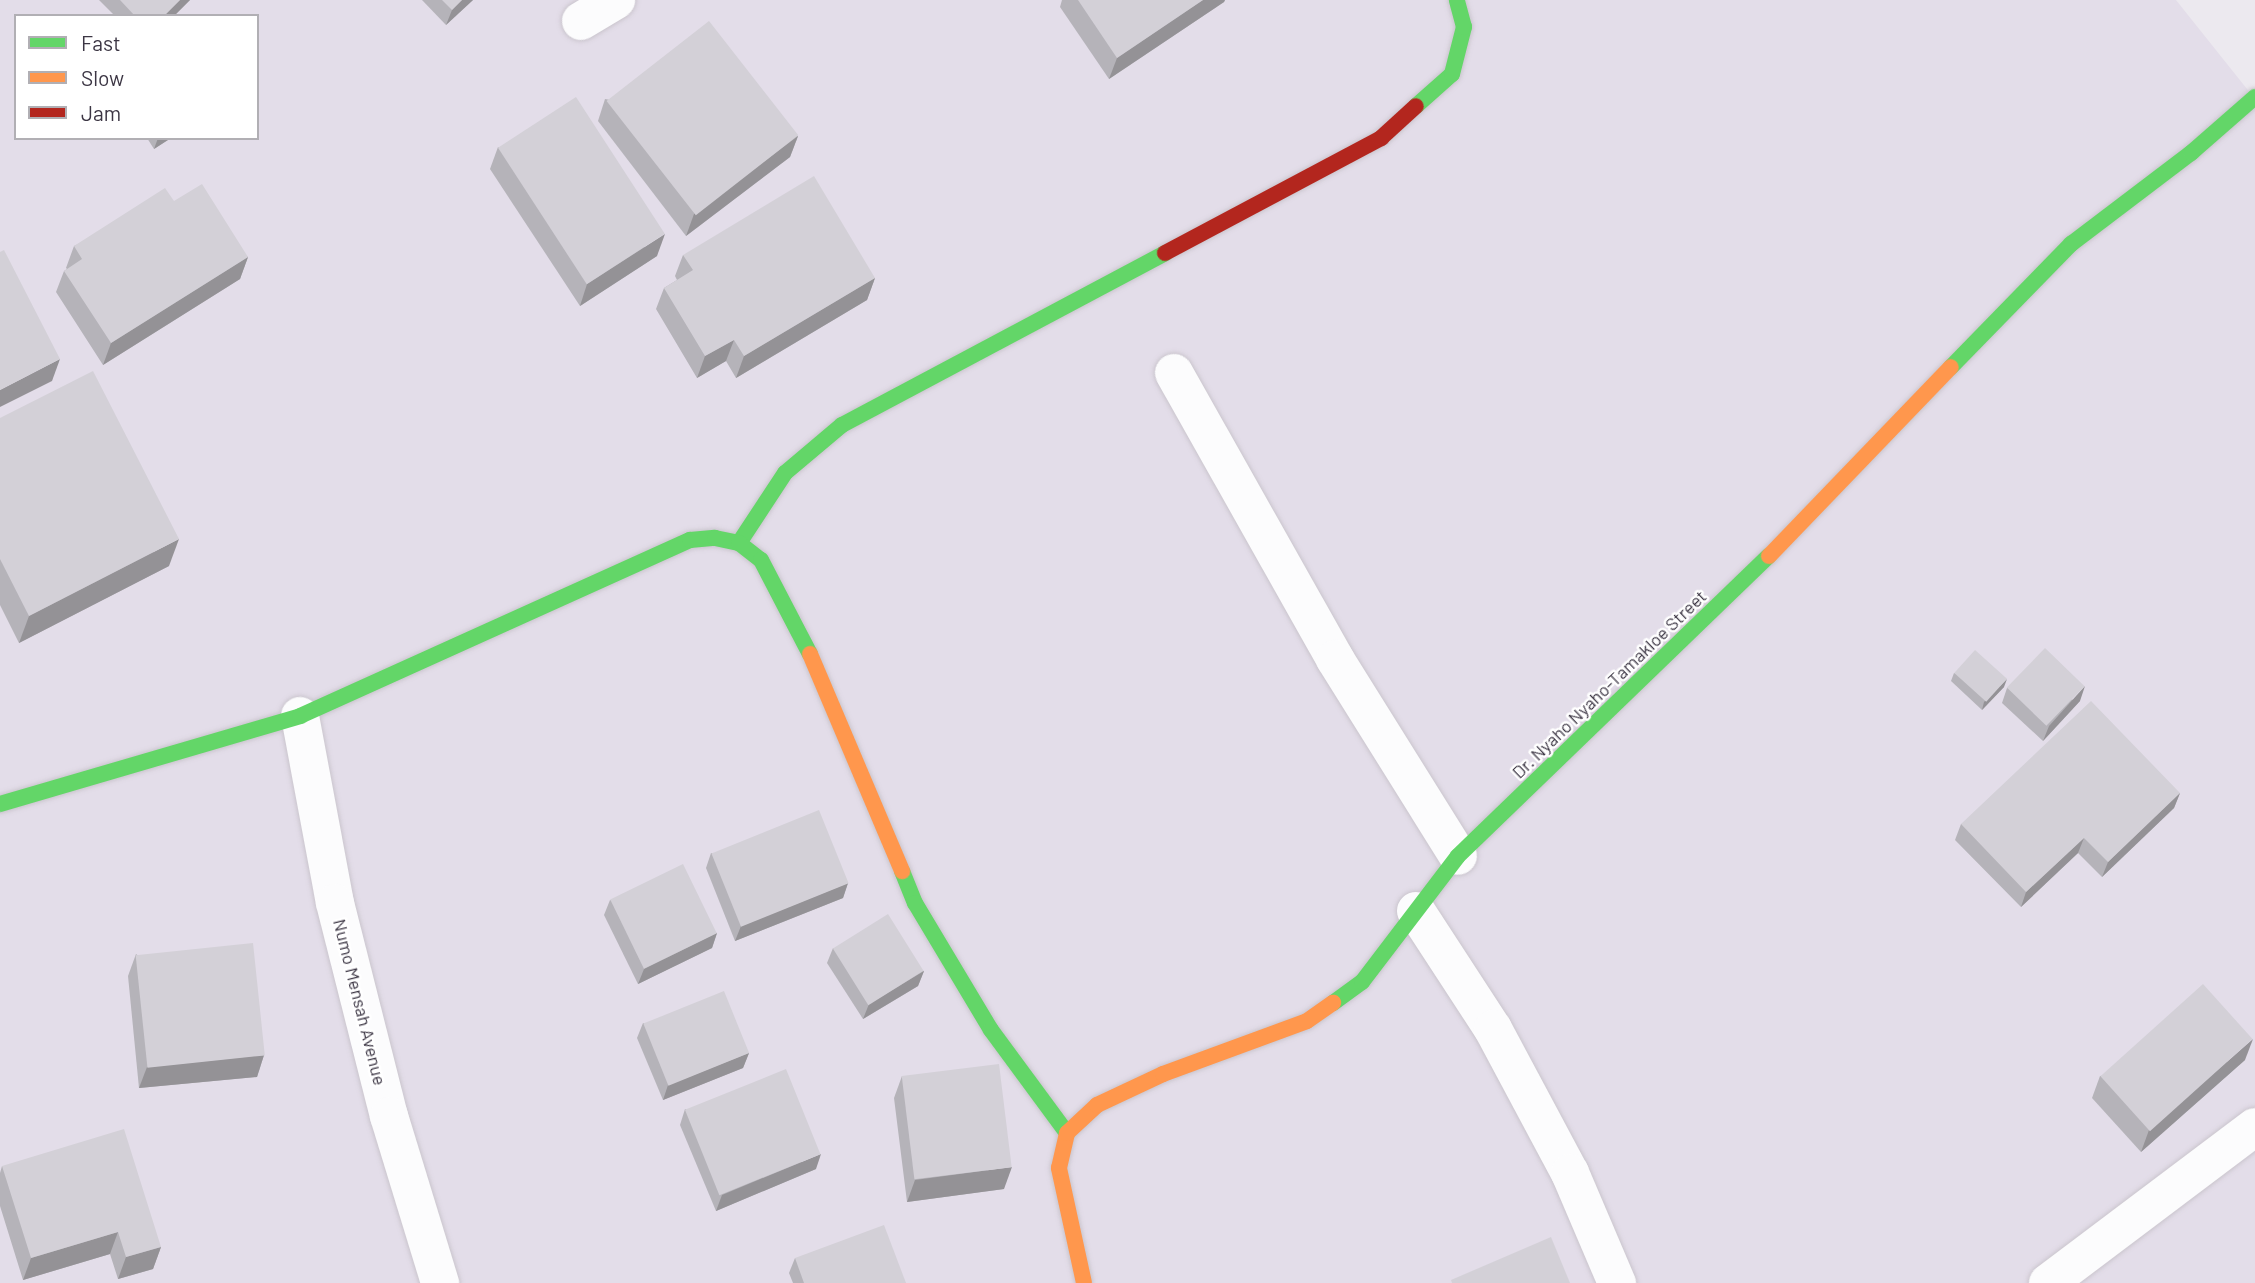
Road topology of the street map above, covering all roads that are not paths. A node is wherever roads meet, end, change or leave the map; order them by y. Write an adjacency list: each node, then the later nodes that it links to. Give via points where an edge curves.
1 (616, 0): 3 (street)
2 (1457, 0): 6 (street, via 1464,27 1452,74 1381,138 842,425 785,473)
3 (581, 21)
4 (2255, 97): 9 (street, Dr. Nyaho Nyaho-Tamakloe Street, via 2191,153 2071,244 1746,579)
5 (1174, 373): 9 (street, via 1335,659)
6 (738, 543): 7 (street, via 715,538 690,540); 12 (street, via 761,560 803,636 915,903 991,1030)
7 (300, 716): 8 (street); 13 (street, Numo Mensah Avenue, via 335,903 388,1116)
8 (0, 804)
9 (1458, 856): 10 (street, Dr. Nyaho Nyaho-Tamakloe Street)
10 (1416, 911): 12 (street, Dr. Nyaho Nyaho-Tamakloe Street, via 1362,982 1307,1021 1097,1105); 15 (street, via 1493,1029 1570,1173)
11 (2255, 1127): 16 (street)
12 (1068, 1133): 14 (street, via 1059,1168)
13 (440, 1283)
14 (1084, 1283)
15 (1617, 1283)
16 (2048, 1283)

